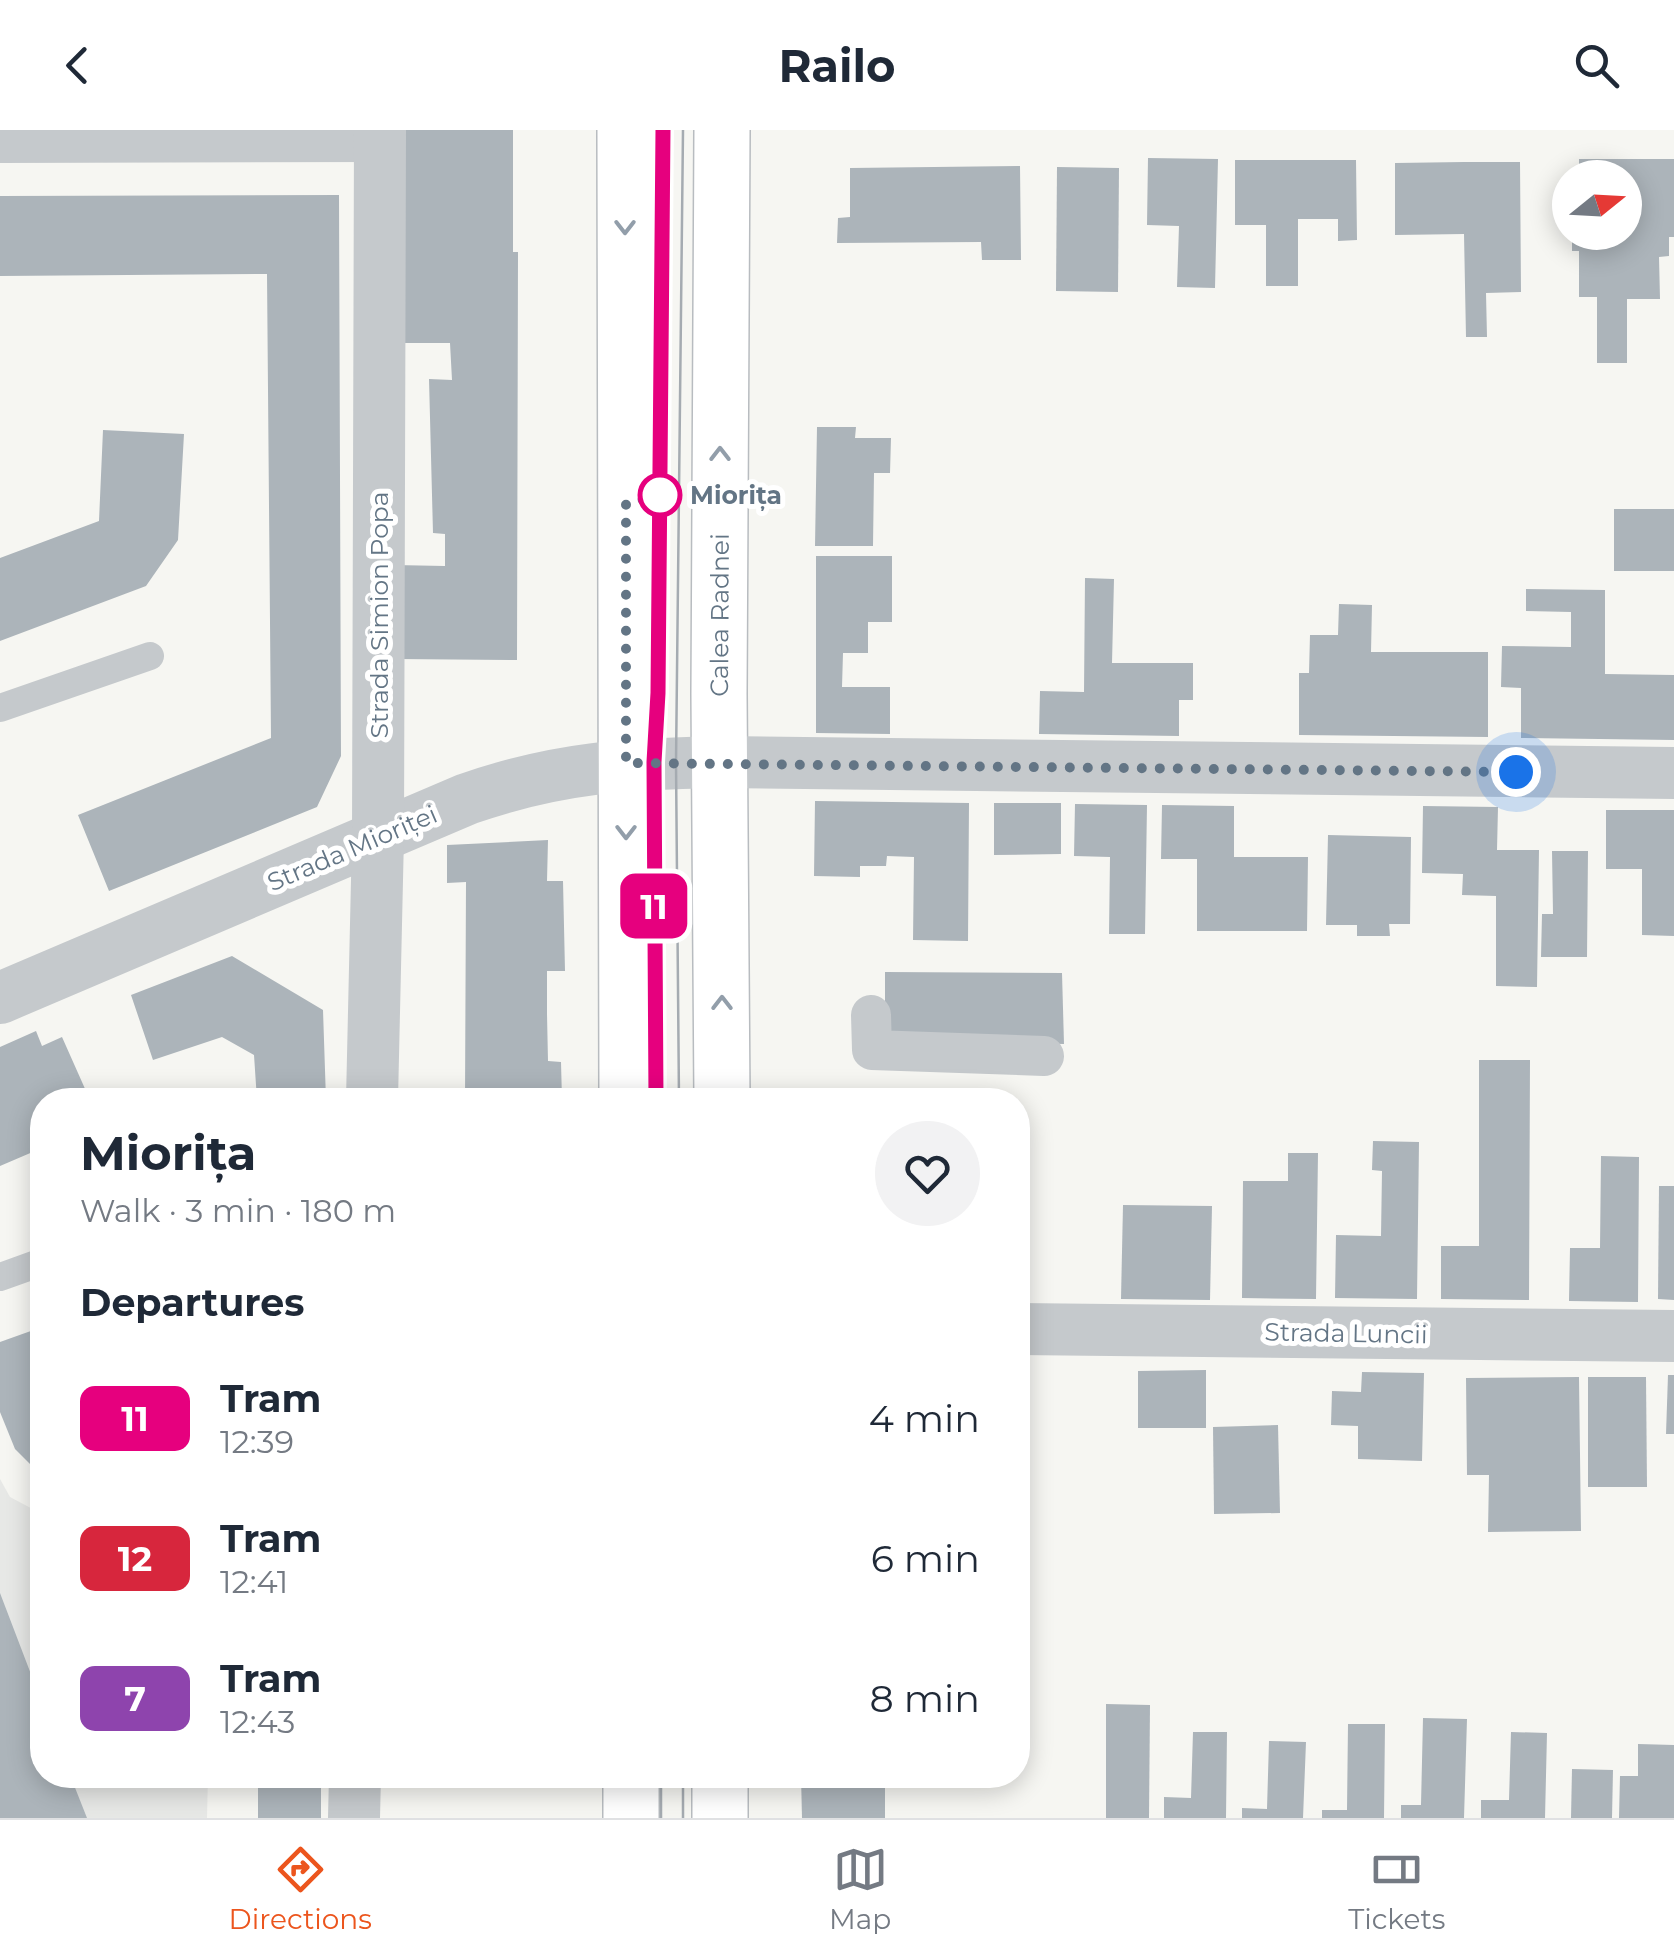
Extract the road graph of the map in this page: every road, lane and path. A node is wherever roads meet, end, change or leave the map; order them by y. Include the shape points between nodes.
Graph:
1 (625, 130) edge
2 (722, 130) edge
3 (380, 133) edge
4 (5, 134) edge
5 (150, 656) dead end
6 (0, 708) edge
7 (721, 762) junction
8 (626, 763) junction
9 (1674, 774) edge
10 (378, 836) junction
11 (0, 998) edge
12 (871, 1015) dead end
13 (1044, 1056) dead end
14 (372, 1088) edge
15 (628, 1088) edge
16 (722, 1088) edge
17 (30, 1267) edge
18 (0, 1278) edge
19 (1030, 1329) edge
20 (1674, 1336) edge
21 (355, 1788) edge
22 (631, 1788) edge
23 (720, 1788) edge
24 (354, 1818) edge
25 (631, 1818) edge
26 (720, 1818) edge

1 -> 8 main road
7 -> 2 main road, Calea Radnei
3 - 4 street
3 - 10 street, Strada Simion Popa
5 - 6 lane
7 - 8 street, Strada Mioriței
7 - 9 street, Strada Mioriței
16 -> 7 main road, Calea Radnei
8 - 10 street, Strada Mioriței via 508,785
8 -> 15 main road
10 - 11 street, Strada Mioriței
10 - 14 street, Strada Simion Popa
12 - 13 street via 872,1050
17 - 18 lane
19 - 20 street, Strada Luncii
21 - 24 street
22 - 25 main road
23 - 26 main road

